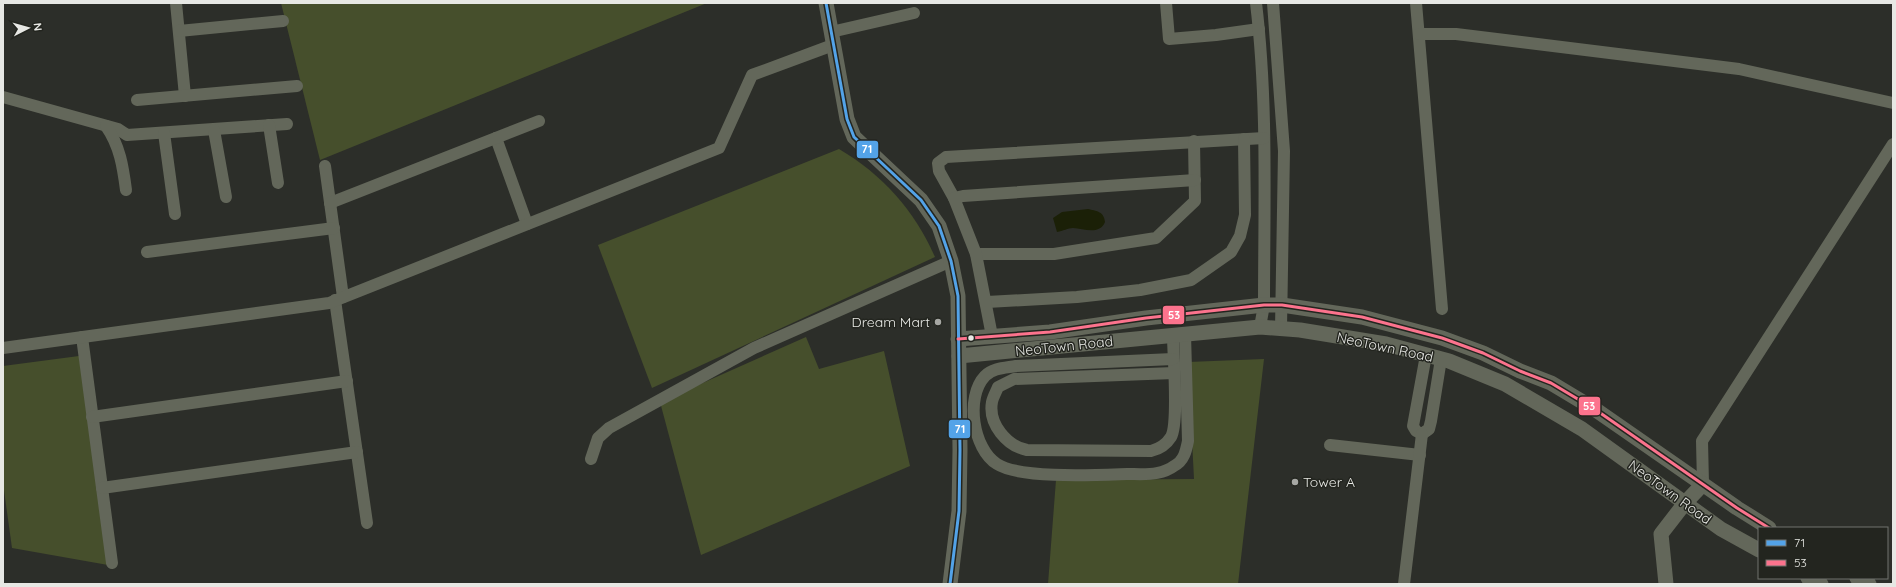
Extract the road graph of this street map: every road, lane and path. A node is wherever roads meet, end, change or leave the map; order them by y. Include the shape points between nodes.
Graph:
1 (176, 3) edge
2 (826, 3) edge
3 (1166, 3) edge
4 (1256, 3) edge
5 (1273, 3) edge
6 (1416, 3) edge
7 (914, 13) dead end
8 (283, 21) dead end
9 (1259, 28) junction
10 (178, 31) junction
11 (1419, 34) junction
12 (832, 38) junction
13 (298, 86) dead end
14 (185, 96) junction
15 (3, 97) edge
16 (137, 100) dead end
17 (1893, 103) edge
18 (539, 121) dead end
19 (287, 124) dead end
20 (269, 125) junction
21 (106, 126) junction
22 (214, 130) junction
23 (164, 133) junction
24 (496, 138) junction
25 (1264, 138) junction
26 (1247, 139) junction
27 (1194, 142) junction
28 (1893, 144) edge
29 (325, 166) dead end
30 (1195, 180) junction
31 (278, 183) dead end
32 (126, 190) dead end
33 (226, 197) dead end
34 (954, 198) junction
35 (330, 203) junction
36 (175, 214) dead end
37 (527, 224) junction
38 (334, 228) junction
39 (146, 252) dead end
40 (976, 254) junction
41 (951, 261) junction
42 (339, 298) junction
43 (987, 302) junction
44 (1264, 305) junction
45 (1282, 305) junction
46 (1442, 309) dead end
47 (1260, 327) junction
48 (1281, 328) junction
49 (988, 332) junction
50 (1179, 335) junction
51 (82, 337) junction
52 (958, 339) junction
53 (3, 348) edge
54 (1426, 355) junction
55 (958, 356) junction
56 (1174, 359) junction
57 (1441, 359) junction
58 (1174, 373) junction
59 (347, 381) junction
60 (92, 417) junction
61 (1422, 434) junction
62 (1330, 445) dead end
63 (356, 452) junction
64 (1420, 456) junction
65 (592, 459) dead end
66 (1703, 484) junction
67 (102, 488) junction
68 (1685, 503) junction
69 (366, 523) dead end
70 (1768, 527) edge
71 (1758, 549) edge
72 (112, 563) dead end
73 (1810, 579) edge
74 (1859, 579) edge
75 (950, 584) edge
76 (1404, 584) edge
77 (1666, 584) edge
78 (1821, 584) edge
79 (1869, 584) edge

1 - 10 street
2 - 12 street
3 - 9 street via 1169,39
4 - 9 street
5 - 45 street via 1284,151
6 - 11 street
7 - 12 street
8 - 10 street
9 - 25 street
10 - 14 street
11 - 17 street via 1456,34 1739,69
11 - 46 street
12 - 37 street via 752,74 719,148
12 - 41 street via 847,119 854,137 921,200 939,226
13 - 14 street
14 - 16 street
15 - 21 street
18 - 24 street
19 - 20 street
20 - 22 street
20 - 31 street
21 - 23 street via 127,135
21 - 32 street via 115,139 122,161
22 - 23 street
22 - 33 street
23 - 36 street
24 - 35 street
24 - 37 street
25 - 26 street
25 - 44 street
26 - 27 street
26 - 43 street via 1245,215 1240,236 1231,252 1191,280 1140,290 1077,297
27 - 30 street
27 - 34 street via 946,157 938,163 939,171
28 - 66 street via 1702,440
29 - 35 street
30 - 34 street
30 - 40 street via 1195,202 1156,238 1054,254
34 - 40 street
35 - 38 street
37 - 42 street
38 - 39 street
38 - 42 street
40 - 43 street
41 - 52 street via 958,296
41 - 65 street via 754,348 609,428 598,438
42 - 51 street via 328,303
42 - 59 street
43 - 49 street
44 - 45 street, NeoTown Road
44 - 47 street
44 - 49 street, NeoTown Road via 1050,332
45 - 48 street
45 - 66 street, NeoTown Road via 1362,317 1442,338 1483,353 1551,383 1596,410
47 - 48 street, NeoTown Road
47 - 50 street, NeoTown Road
48 - 54 street, NeoTown Road via 1386,344
49 - 52 street, NeoTown Road
50 - 55 street, NeoTown Road
50 - 56 street
50 - 56 street via 1188,441 1185,456 1175,466 1157,473 1078,476 1014,471 997,464 984,452 974,420 975,396 978,384 996,369
51 - 53 street
51 - 60 street
52 - 55 street
54 - 57 street, NeoTown Road
54 - 61 street via 1414,426 1416,431
55 - 75 street via 959,511
56 - 58 street
57 - 61 street via 1429,429
57 - 68 street, NeoTown Road via 1505,384 1576,425
58 - 58 street via 1174,431 1166,444 1151,451 1018,448 999,433 992,413 992,402 998,387 1014,379
59 - 60 street
59 - 63 street
60 - 67 street
61 - 64 street
62 - 64 street
63 - 67 street
63 - 69 street
64 - 76 street
66 - 68 street
66 - 70 street, NeoTown Road
67 - 72 street
68 - 71 street, NeoTown Road via 1722,529
68 - 77 street via 1661,534
73 - 78 street
74 - 79 street

